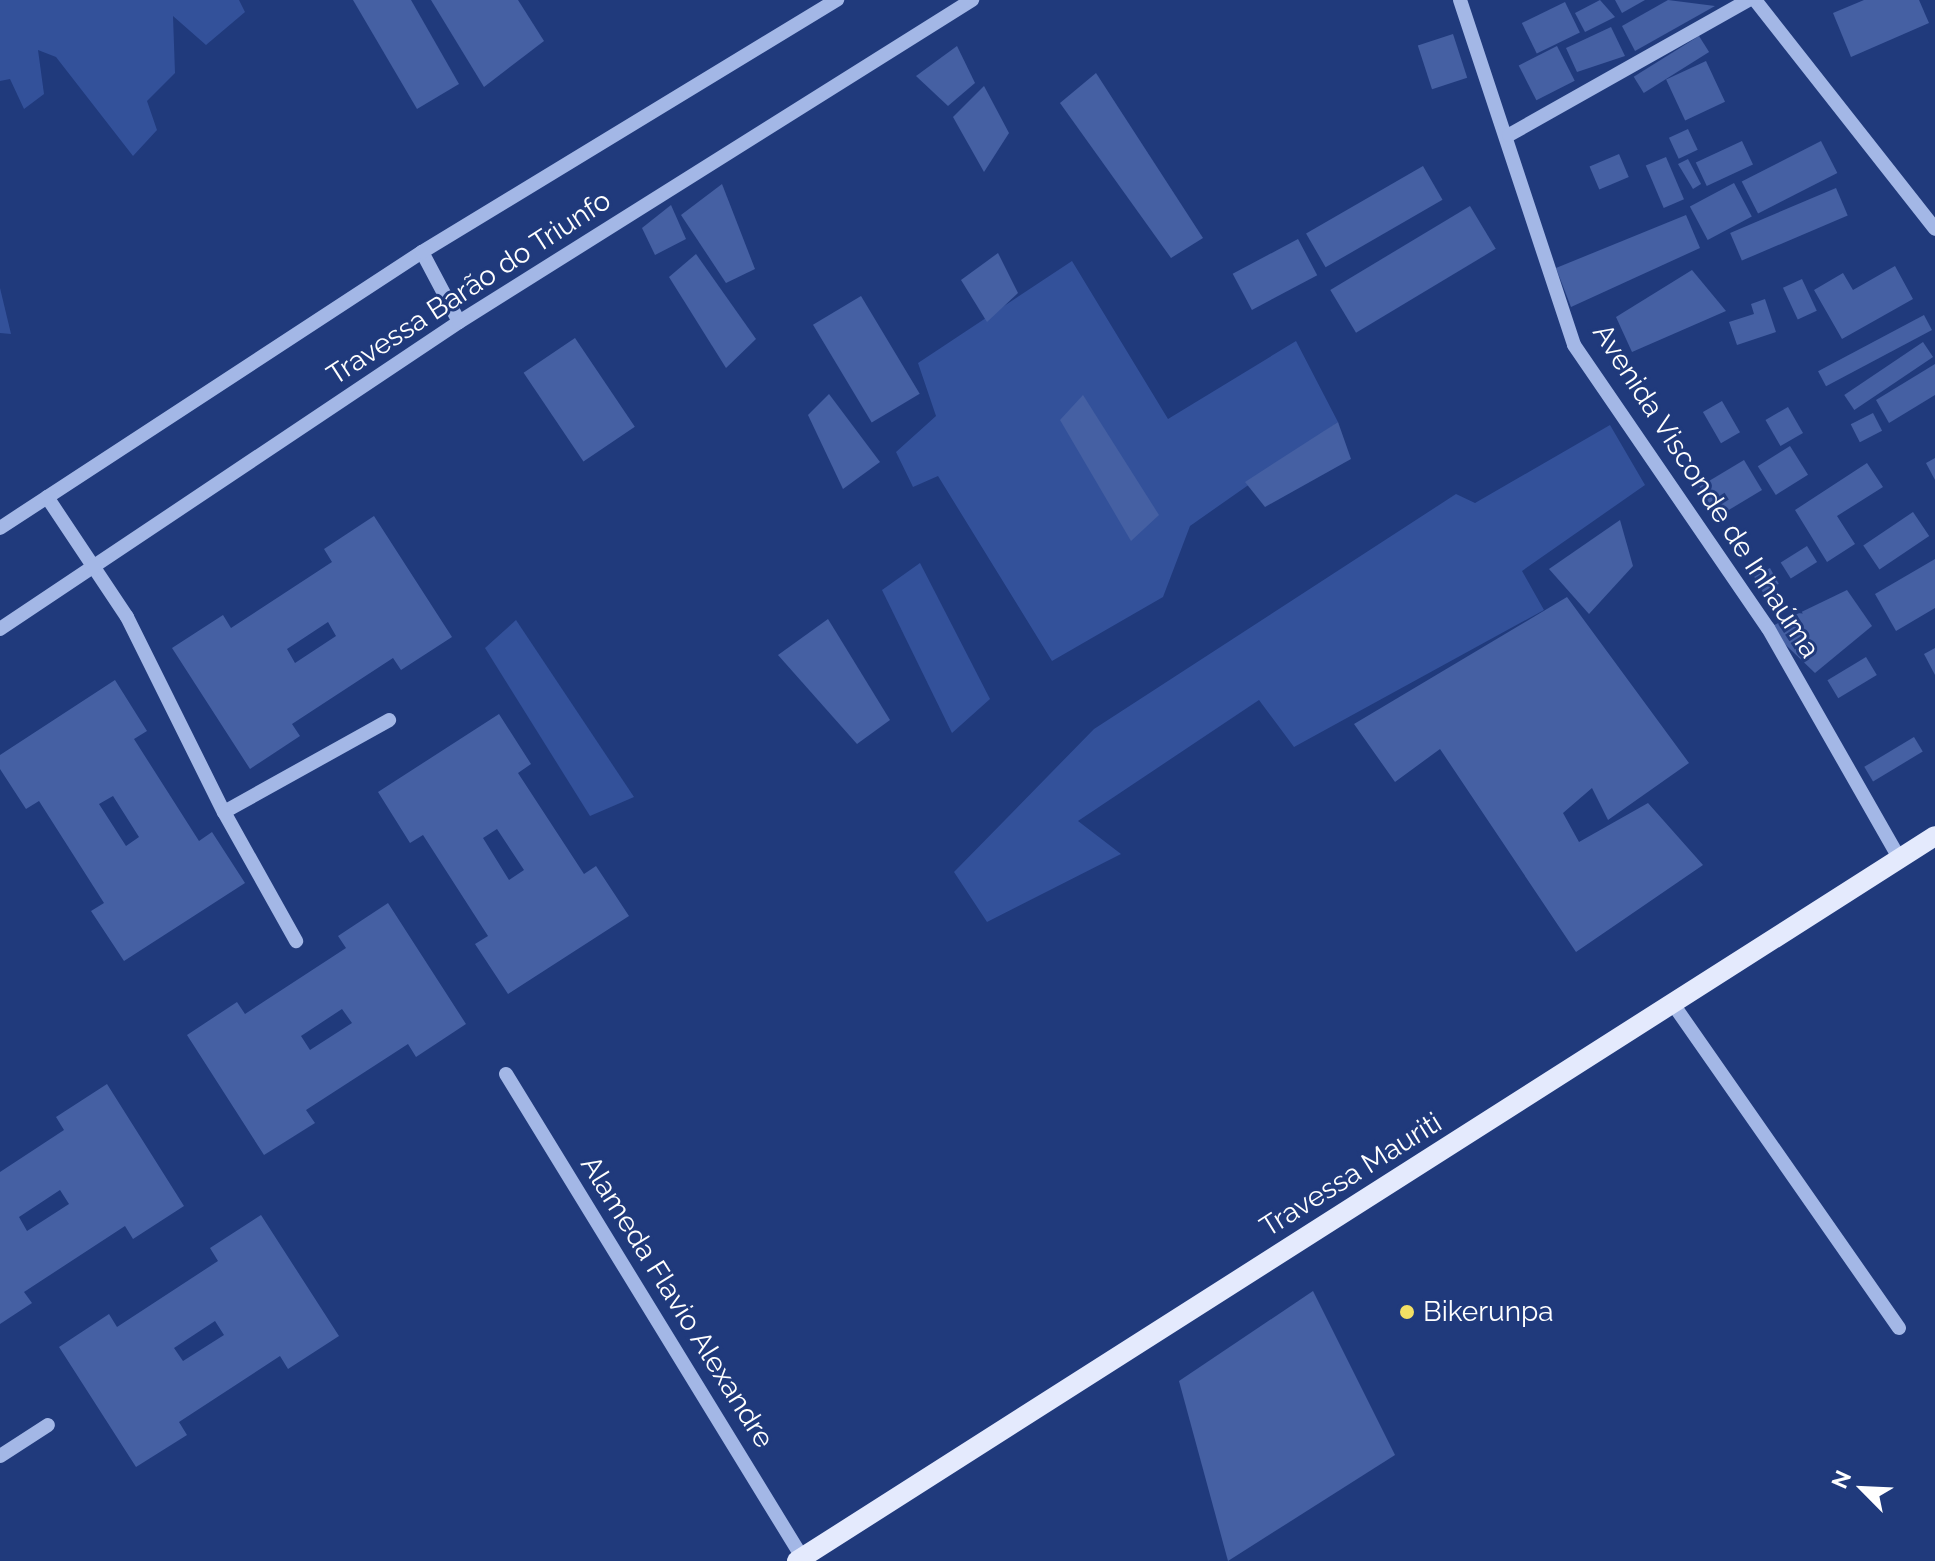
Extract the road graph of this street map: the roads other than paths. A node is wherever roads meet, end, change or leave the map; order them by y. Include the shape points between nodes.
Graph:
1 (837, 0) edge
2 (972, 0) edge
3 (1460, 0) edge
4 (1752, 0) edge
5 (1509, 135) junction
6 (1935, 229) edge
7 (422, 252) junction
8 (459, 322) junction
9 (47, 497) junction
10 (0, 528) edge
11 (96, 568) junction
12 (0, 629) edge
13 (389, 720) dead end
14 (224, 812) junction
15 (1935, 836) edge
16 (1899, 858) junction
17 (296, 941) dead end
18 (1673, 1004) junction
19 (506, 1074) dead end
20 (1899, 1328) dead end
21 (48, 1425) dead end
22 (0, 1456) edge
23 (799, 1559) edge

1 - 7 street, Travessa Barão do Triunfo
2 - 8 street, Travessa Barão do Triunfo
3 - 5 street, Avenida Visconde de Inhaúma
4 - 5 street
4 - 6 street
5 - 16 street, Avenida Visconde de Inhaúma via 1574,345 1768,628
7 - 8 street
7 - 9 street, Travessa Barão do Triunfo
8 - 11 street, Travessa Barão do Triunfo
9 - 10 street, Travessa Barão do Triunfo
9 - 11 street
11 - 12 street, Travessa Barão do Triunfo
11 - 14 street
13 - 14 street
14 - 17 street
15 - 16 main road, Travessa Mauriti
16 - 18 main road, Travessa Mauriti
18 - 20 street
18 - 23 main road, Travessa Mauriti
19 - 23 street, Alameda Flavio Alexandre
21 - 22 street

